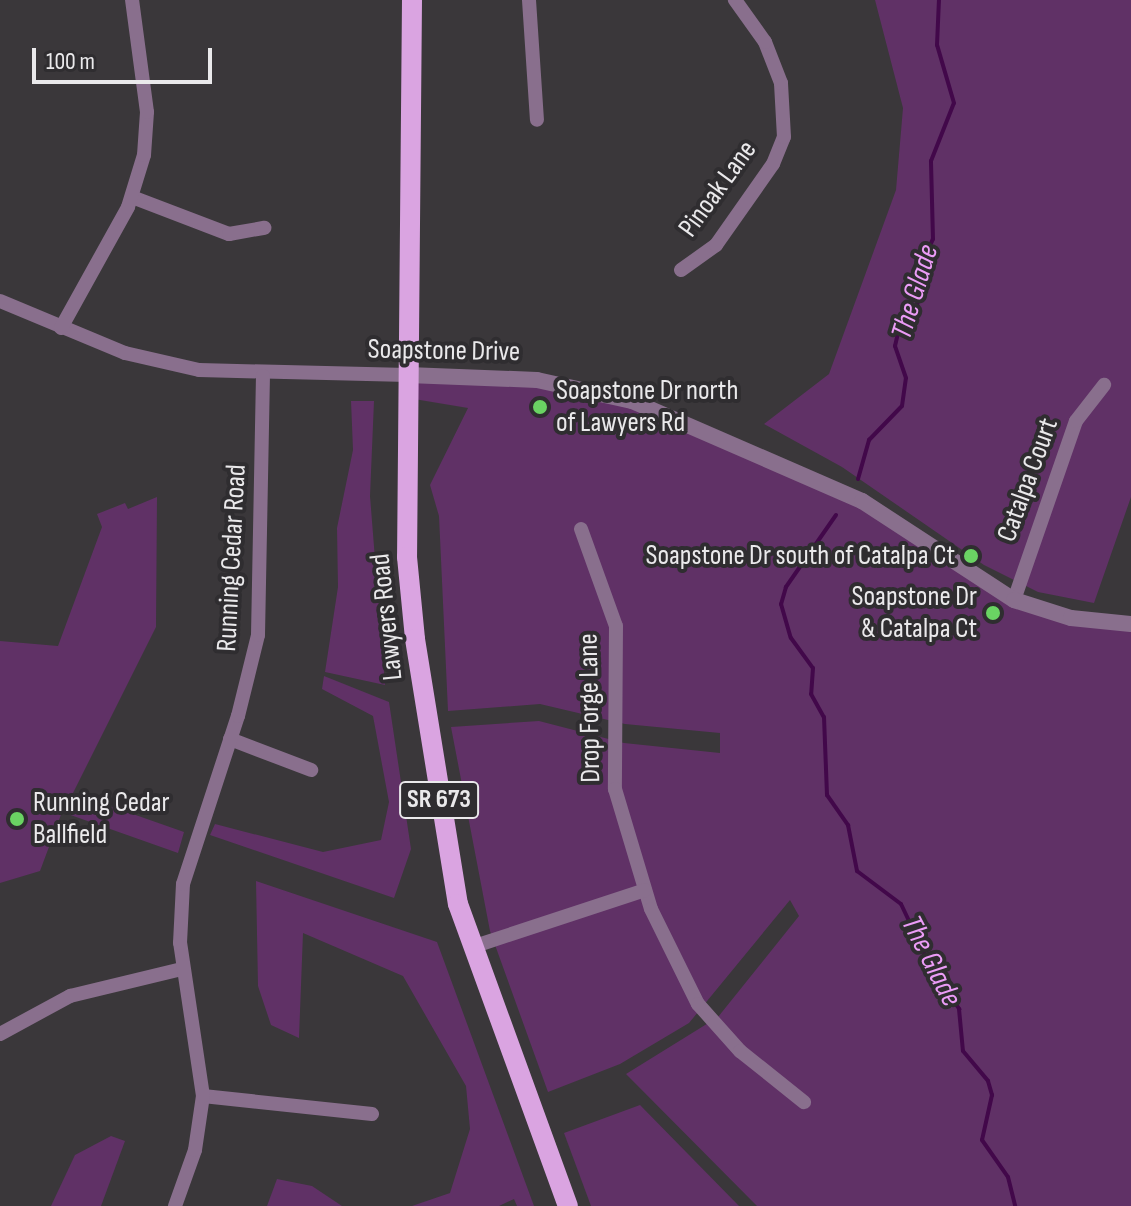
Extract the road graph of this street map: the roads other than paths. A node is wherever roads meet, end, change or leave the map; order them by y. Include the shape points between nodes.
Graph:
1 (132, 0) edge
2 (412, 0) edge
3 (529, 0) edge
4 (735, 0) edge
5 (537, 120) dead end
6 (132, 197) junction
7 (264, 228) dead end
8 (681, 270) dead end
9 (0, 301) edge
10 (61, 328) junction
11 (408, 375) junction
12 (263, 376) junction
13 (1104, 385) dead end
14 (581, 529) dead end
15 (1014, 600) junction
16 (1131, 624) edge
17 (230, 739) junction
18 (311, 770) dead end
19 (645, 890) junction
20 (472, 947) junction
21 (182, 969) junction
22 (0, 1034) edge
23 (203, 1096) junction
24 (804, 1102) dead end
25 (372, 1114) dead end
26 (175, 1206) edge
27 (568, 1206) edge

1 - 6 street via 147,112 144,155
2 - 11 main road, Lawyers Road / SR 673
3 - 5 street
4 - 8 street, Pinoak Lane via 765,42 781,83 784,137 773,164 716,245
6 - 7 street via 229,234
6 - 10 street
9 - 10 street, Soapstone Drive
10 - 12 street, Soapstone Drive via 163,363
11 - 12 street, Soapstone Drive
11 - 15 street, Soapstone Drive via 548,381 652,408 862,501
11 - 20 main road, Lawyers Road / SR 673 via 410,598 449,865
12 - 17 street, Running Cedar Road via 261,601 252,666
13 - 15 street, Catalpa Court via 1076,421
14 - 19 street, Drop Forge Lane via 616,626 615,789
15 - 16 street, Soapstone Drive via 1071,618
17 - 18 street
17 - 21 street, Running Cedar Road via 189,857 180,914
19 - 20 street
19 - 24 street, Drop Forge Lane via 667,951 698,1004 740,1051
20 - 27 main road, Lawyers Road / SR 673
21 - 22 street via 70,996
21 - 23 street, Running Cedar Road
23 - 25 street
23 - 26 street, Running Cedar Road via 195,1150

